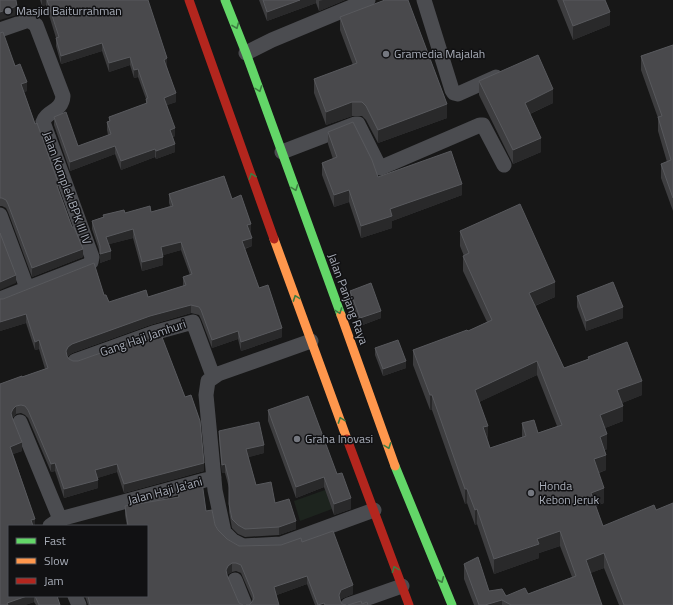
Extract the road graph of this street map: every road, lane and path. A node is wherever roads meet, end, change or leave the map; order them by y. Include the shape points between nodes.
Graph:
1 (189, 0) edge
2 (225, 0) edge
3 (368, 0) edge
4 (424, 0) edge
5 (0, 30) edge
6 (246, 53) junction
7 (507, 73) edge
8 (282, 152) junction
9 (504, 165) dead end
10 (2, 224) edge
11 (27, 288) junction
12 (0, 299) edge
13 (311, 341) junction
14 (75, 361) edge
15 (213, 376) junction
16 (20, 422) dead end
17 (214, 478) junction
18 (374, 510) junction
19 (55, 522) edge
20 (234, 580) dead end
21 (402, 586) junction
22 (245, 605) edge
23 (348, 605) edge
24 (409, 605) edge
25 (452, 605) edge

13 -> 1 main road
2 -> 6 main road, Jalan Panjang Raya
3 - 6 street
4 - 7 street via 454,93 458,94
5 - 11 street, Jalan Komplek BPK III IV via 26,21 36,25 62,96 60,106 45,118 44,122 92,256 88,265
6 -> 8 main road, Jalan Panjang Raya
8 - 9 street via 358,124 380,168 483,125
8 -> 25 main road, Jalan Panjang Raya via 403,487
10 - 11 street
11 - 12 street, Jalan Komplek BPK III IV
13 - 15 street
18 -> 13 main road
14 - 15 street, Gang Haji Jamhuri via 153,333 193,322
15 - 17 street via 208,381 206,394
16 - 19 street
17 - 18 street, Jalan Haji Ja'ani via 224,532 243,546 281,544
17 - 19 street, Jalan Haji Ja'ani
21 -> 18 main road
20 - 22 street
21 - 23 street
21 - 24 main road

